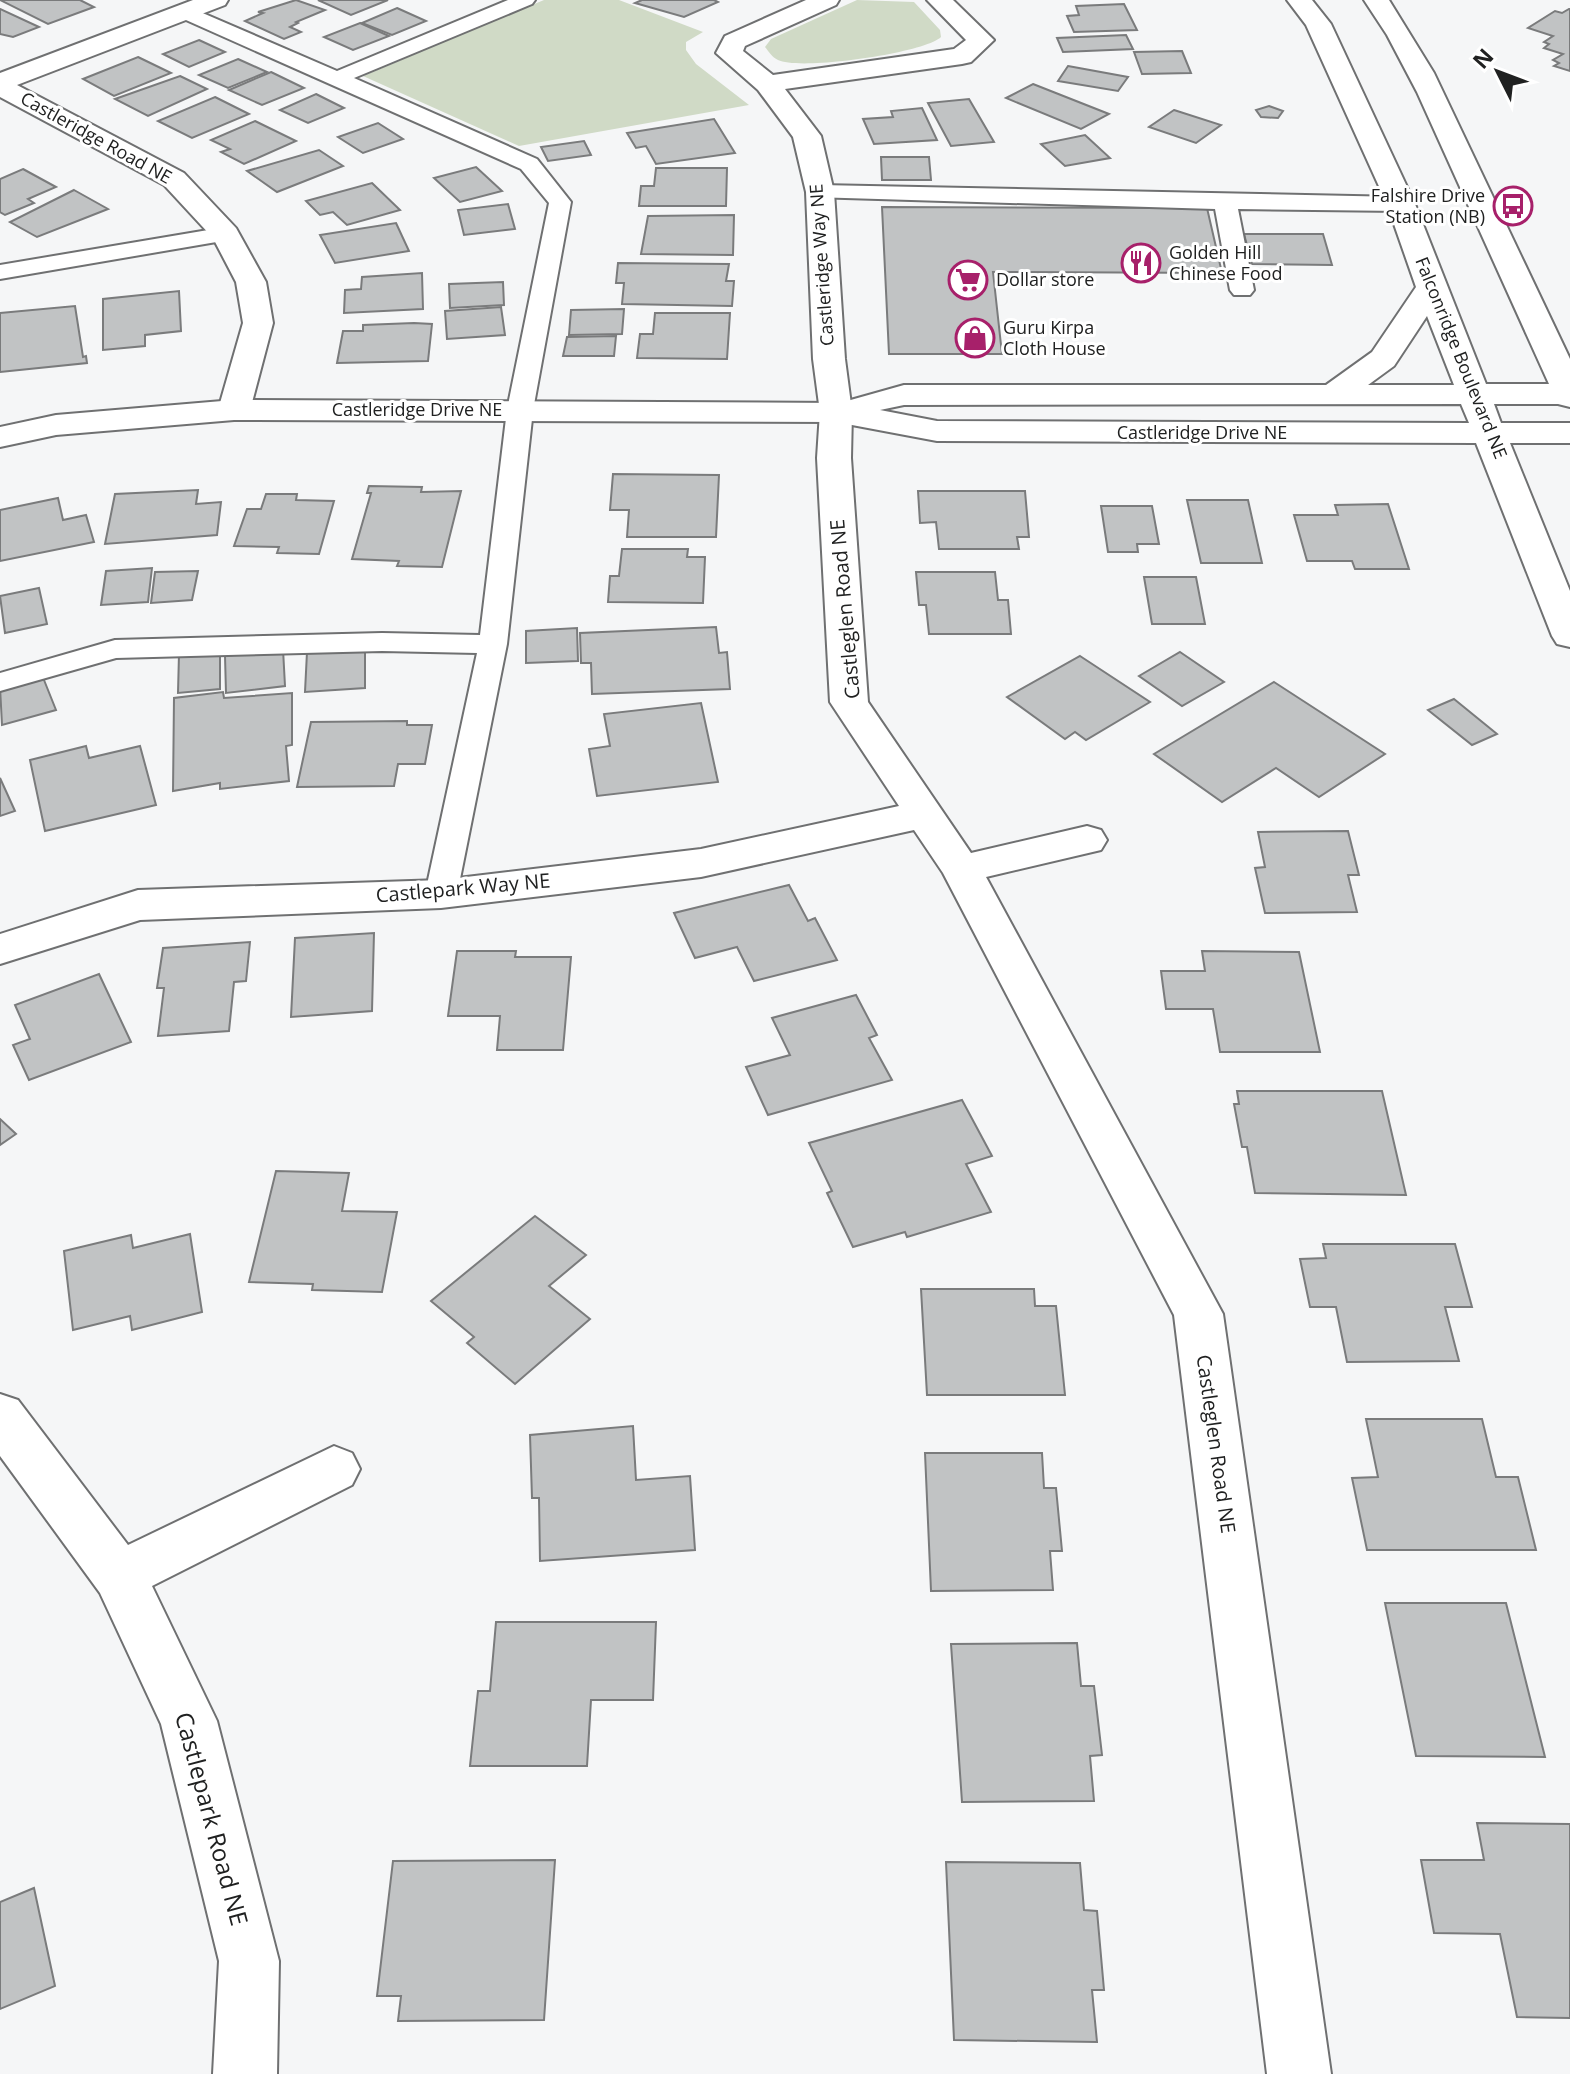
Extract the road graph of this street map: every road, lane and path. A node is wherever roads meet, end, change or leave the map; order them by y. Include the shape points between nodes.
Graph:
1 (216, 0) edge
2 (525, 0) edge
3 (827, 0) edge
4 (939, 0) edge
5 (1299, 0) edge
6 (1376, 0) edge
7 (184, 12) junction
8 (337, 78) junction
9 (0, 84) edge
10 (767, 84) junction
11 (820, 192) junction
12 (1225, 200) junction
13 (1401, 204) junction
14 (226, 234) junction
15 (0, 272) edge
16 (1431, 287) junction
17 (1242, 290) dead end
18 (1334, 394) junction
19 (1473, 394) junction
20 (1569, 395) edge
21 (234, 410) junction
22 (520, 410) junction
23 (836, 412) junction
24 (1570, 433) edge
25 (1491, 435) junction
26 (0, 437) edge
27 (1570, 636) edge
28 (493, 644) junction
29 (0, 682) edge
30 (926, 814) junction
31 (1087, 840) dead end
32 (961, 869) junction
33 (441, 894) junction
34 (0, 949) edge
35 (0, 1416) edge
36 (334, 1469) dead end
37 (119, 1576) junction
38 (245, 2074) edge
39 (1299, 2074) edge

1 - 7 street
2 - 8 lane
3 - 10 street, Castleridge Way NE via 734,41 729,53
4 - 10 street via 981,40 962,56
5 - 13 street, Falconridge Boulevard NE via 1318,24
6 - 20 street via 1439,110
7 - 8 lane
7 - 9 street
8 - 22 lane via 529,164 560,202
9 - 14 street, Castleridge Road NE via 174,179
10 - 11 street, Castleridge Way NE via 807,136
11 - 12 lane
11 - 23 street, Castleridge Way NE
12 - 13 lane
12 - 17 lane
13 - 16 street, Falconridge Boulevard NE
14 - 15 lane
14 - 21 street, Castleridge Road NE via 251,282 258,323
16 - 18 street via 1383,359
16 - 19 street, Falconridge Boulevard NE
18 - 19 street, Castleridge Drive NE
18 - 23 street, Castleridge Drive NE via 904,395
19 - 20 street, Castleridge Drive NE
19 - 25 street, Falconridge Boulevard NE
21 - 22 street, Castleridge Drive NE
21 - 26 street, Castleridge Drive NE via 56,425
22 - 23 street, Castleridge Drive NE
22 - 28 lane
23 - 25 street, Castleridge Drive NE via 937,431
23 - 30 street, Castleglen Road NE via 834,458 849,702
24 - 25 street, Castleridge Drive NE
25 - 27 street, Falconridge Boulevard NE
28 - 29 lane via 115,649
28 - 33 lane
30 - 32 street, Castleglen Road NE
30 - 33 street, Castlepark Way NE via 701,863
31 - 32 street
32 - 39 street, Castleglen Road NE via 1198,1314
33 - 34 street, Castlepark Way NE via 138,905
35 - 37 street, Castlepark Road NE
36 - 37 street
37 - 38 street, Castlepark Road NE via 193,1736 249,1961

